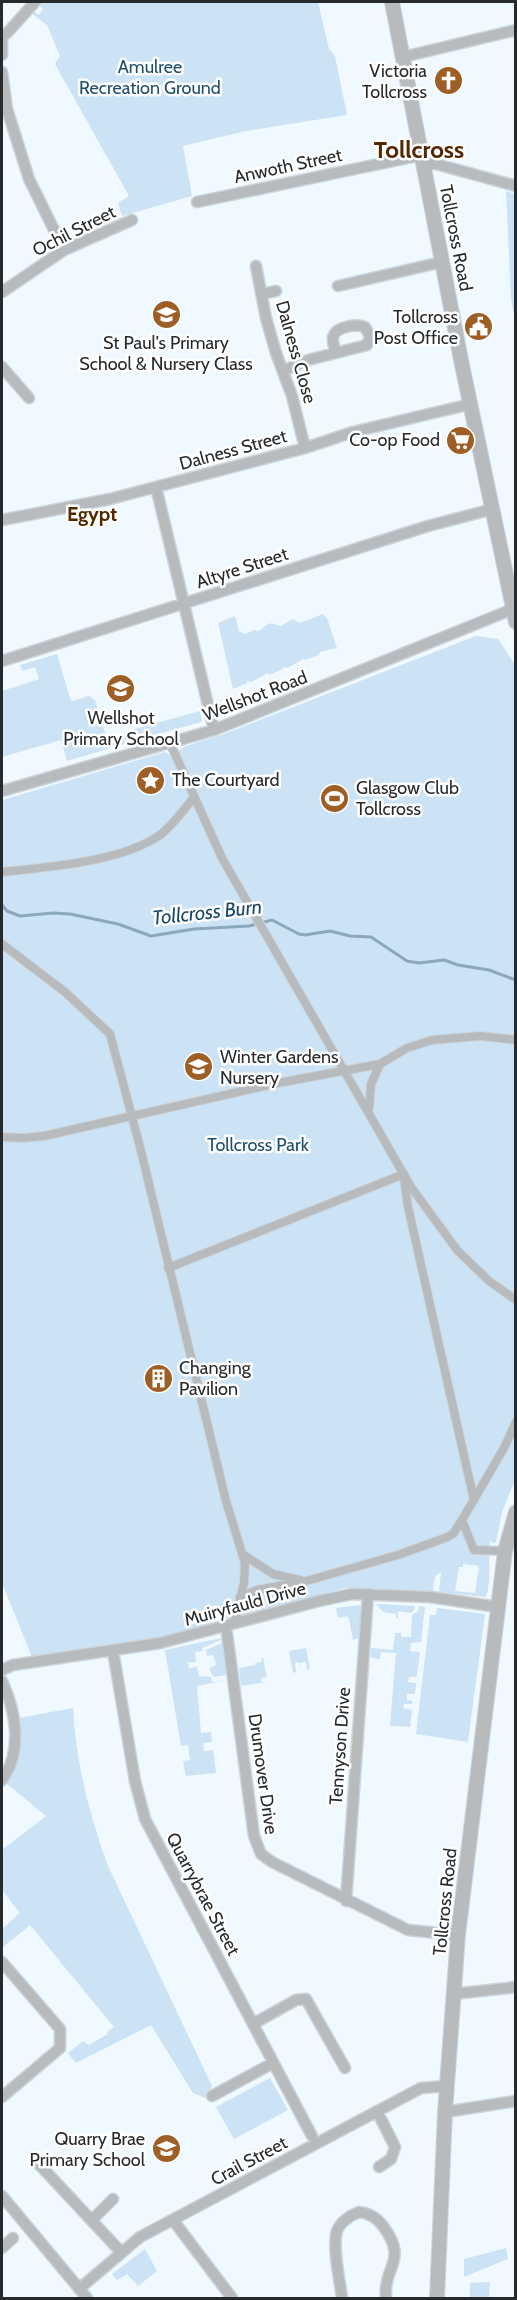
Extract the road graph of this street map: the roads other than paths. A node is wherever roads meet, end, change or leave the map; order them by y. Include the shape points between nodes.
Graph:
1 (35, 2) edge
2 (392, 2) edge
3 (516, 30) edge
4 (2, 37) edge
5 (2, 55) edge
6 (403, 57) junction
7 (2, 72) edge
8 (423, 159) junction
9 (516, 186) edge
10 (197, 202) dead end
11 (132, 220) dead end
12 (64, 250) junction
13 (442, 262) junction
14 (256, 266) dead end
15 (338, 286) dead end
16 (276, 291) dead end
17 (2, 292) edge
18 (262, 294) junction
19 (335, 353) dead end
20 (2, 367) edge
21 (283, 371) junction
22 (29, 398) dead end
23 (471, 404) junction
24 (305, 448) junction
25 (156, 487) junction
26 (493, 510) junction
27 (2, 520) edge
28 (184, 603) junction
29 (515, 613) edge
30 (2, 661) edge
31 (214, 730) junction
32 (170, 743) junction
33 (2, 791) edge
34 (194, 797) junction
35 (2, 872) edge
36 (2, 944) edge
37 (516, 1040) edge
38 (380, 1064) junction
39 (345, 1070) junction
40 (369, 1112) junction
41 (132, 1117) junction
42 (2, 1137) edge
43 (404, 1174) junction
44 (168, 1268) junction
45 (516, 1300) edge
46 (516, 1422) edge
47 (474, 1500) junction
48 (516, 1512) edge
49 (462, 1520) junction
50 (510, 1551) edge
51 (244, 1555) junction
52 (306, 1581) junction
53 (368, 1593) junction
54 (240, 1597) junction
55 (498, 1607) junction
56 (230, 1625) junction
57 (113, 1651) junction
58 (2, 1670) edge
59 (2, 1681) edge
60 (2, 1780) edge
61 (346, 1901) junction
62 (458, 1935) junction
63 (2, 1962) edge
64 (516, 1987) edge
65 (453, 1994) junction
66 (253, 2024) junction
67 (273, 2062) junction
68 (345, 2068) dead end
69 (447, 2086) junction
70 (4, 2090) edge
71 (212, 2096) dead end
72 (516, 2101) edge
73 (377, 2111) junction
74 (445, 2112) junction
75 (312, 2136) dead end
76 (36, 2161) dead end
77 (379, 2167) dead end
78 (2, 2196) edge
79 (113, 2199) dead end
80 (92, 2220) junction
81 (172, 2220) junction
82 (13, 2238) dead end
83 (2, 2248) edge
84 (122, 2252) junction
85 (79, 2289) junction
86 (87, 2298) edge
87 (232, 2298) edge
88 (342, 2298) edge
89 (386, 2298) edge
90 (436, 2298) edge

1 - 4 street
2 - 6 street, Tollcross Road
3 - 6 street
4 - 5 street
6 - 8 street, Tollcross Road
7 - 12 street via 7,109 29,179
8 - 9 street
8 - 10 street, Anwoth Street
8 - 13 street, Tollcross Road
11 - 12 street, Ochil Street
12 - 17 street, Ochil Street
13 - 15 street
13 - 23 street, Tollcross Road
14 - 18 street, Dalness Close
16 - 18 street
18 - 21 street, Dalness Close
19 - 21 street
20 - 22 street
21 - 24 street, Dalness Close
23 - 24 street, Dalness Street via 353,432
23 - 26 street, Tollcross Road
24 - 25 street, Dalness Street
25 - 27 street, Dalness Street
25 - 28 street
26 - 28 street, Altyre Street via 436,523
26 - 29 street, Tollcross Road
28 - 30 street, Altyre Street
28 - 31 street
29 - 31 street, Wellshot Road
31 - 32 street, Wellshot Road
32 - 33 street, Wellshot Road
32 - 34 street
34 - 35 street via 168,828 137,847 79,863
34 - 39 street via 222,858
36 - 41 street via 108,1031
37 - 38 street via 480,1036 432,1040 407,1048
38 - 39 street
38 - 40 street via 371,1084
39 - 40 street
39 - 41 street
40 - 43 street
41 - 42 street via 33,1138
41 - 44 street
43 - 44 street
43 - 45 street via 458,1250 489,1281
43 - 47 street via 410,1217
44 - 51 street via 226,1502
46 - 47 street
47 - 49 street
48 - 50 street, Tollcross Road
49 - 50 street via 474,1550
49 - 52 street via 453,1534 445,1538
50 - 55 street, Tollcross Road
51 - 52 street via 273,1574
51 - 54 street
52 - 54 street
53 - 55 street, Muiryfauld Drive
53 - 56 street, Muiryfauld Drive
53 - 61 street, Tennyson Drive
54 - 56 street
55 - 62 street, Tollcross Road
56 - 57 street, Muiryfauld Drive
56 - 61 street, Drumover Drive via 258,1849 272,1862
57 - 58 street, Muiryfauld Drive via 13,1665
57 - 66 street, Quarrybrae Street via 135,1781 146,1819
59 - 60 street via 15,1741 12,1761
61 - 62 street, Drumover Drive via 408,1930
62 - 65 street, Tollcross Road
63 - 70 street via 61,2032 60,2048
64 - 65 street
65 - 69 street, Tollcross Road
66 - 67 street, Quarrybrae Street
66 - 68 street via 296,2000 306,1999
67 - 71 street
67 - 75 street, Quarrybrae Street
69 - 73 street, Crail Street via 421,2088
69 - 74 street, Tollcross Road
72 - 74 street
73 - 77 street via 395,2147 391,2159
73 - 81 street, Crail Street
74 - 90 street, Tollcross Road
76 - 80 street
78 - 85 street
79 - 80 street
80 - 84 street
81 - 84 street, Crail Street
81 - 87 street
82 - 83 street
84 - 85 street, Crail Street
85 - 86 street
88 - 89 street via 338,2229 359,2212 369,2214 381,2224 395,2247

